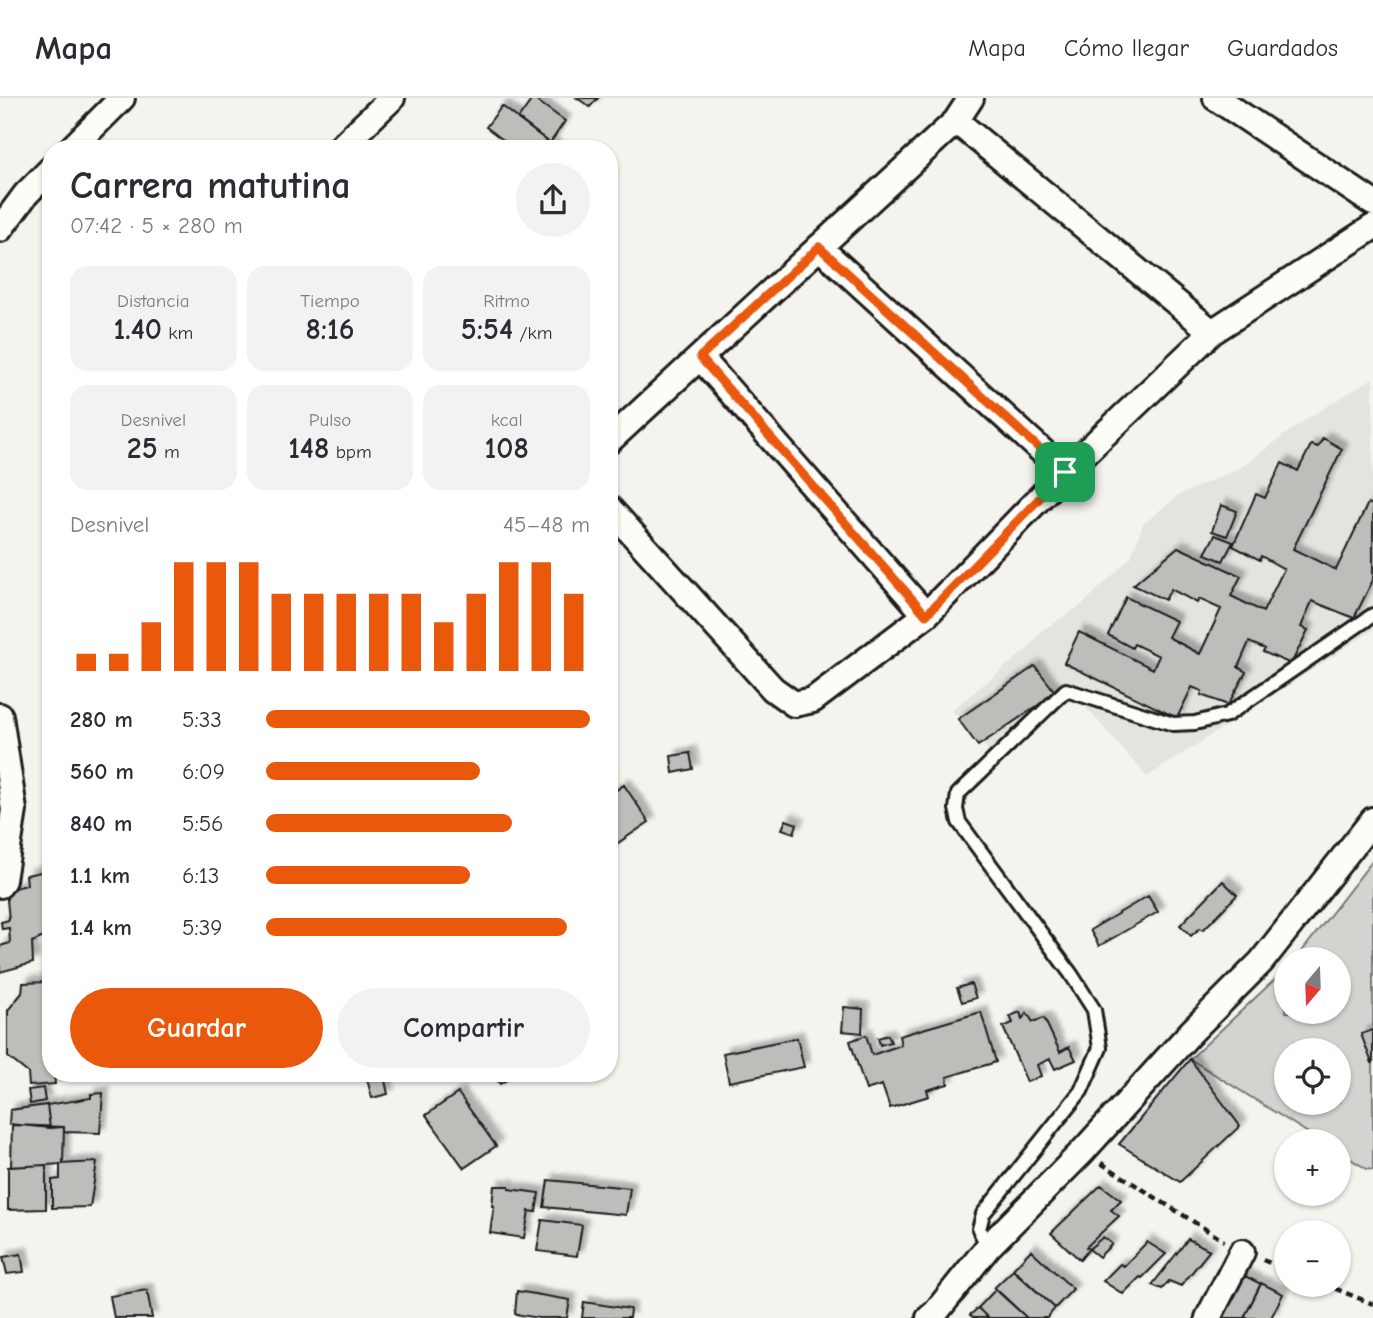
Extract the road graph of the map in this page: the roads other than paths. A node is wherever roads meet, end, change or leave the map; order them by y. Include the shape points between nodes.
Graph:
1 (121, 98) edge
2 (971, 98) edge
3 (1216, 98) edge
4 (378, 103) edge
5 (956, 121) junction
6 (80, 140) edge
7 (347, 140) edge
8 (42, 178) edge
9 (1373, 203) edge
10 (1373, 227) edge
11 (0, 229) edge
12 (819, 247) junction
13 (1212, 331) junction
14 (700, 357) junction
15 (618, 432) edge
16 (1065, 472) junction
17 (618, 519) edge
18 (926, 615) junction
19 (1373, 615) edge
20 (0, 716) edge
21 (1373, 820) edge
22 (0, 885) edge
23 (988, 1247) junction
24 (1242, 1252) road end
25 (929, 1318) edge
26 (1209, 1318) edge

1 - 6 street
2 - 5 street
3 - 9 street
4 - 7 street
5 - 12 street
5 - 13 street
8 - 11 street
10 - 13 street
12 - 14 street
12 - 16 street
13 - 16 street
14 - 15 street
14 - 18 street
16 - 18 street
17 - 18 street via 773,689 794,704 813,700
19 - 23 lane via 1227,715 1195,723 1173,724 1066,690 958,794 959,822 1094,1010 1100,1048 1081,1091 983,1214 979,1228
20 - 22 street via 14,810
21 - 23 street via 1261,962
23 - 25 street
24 - 26 street

